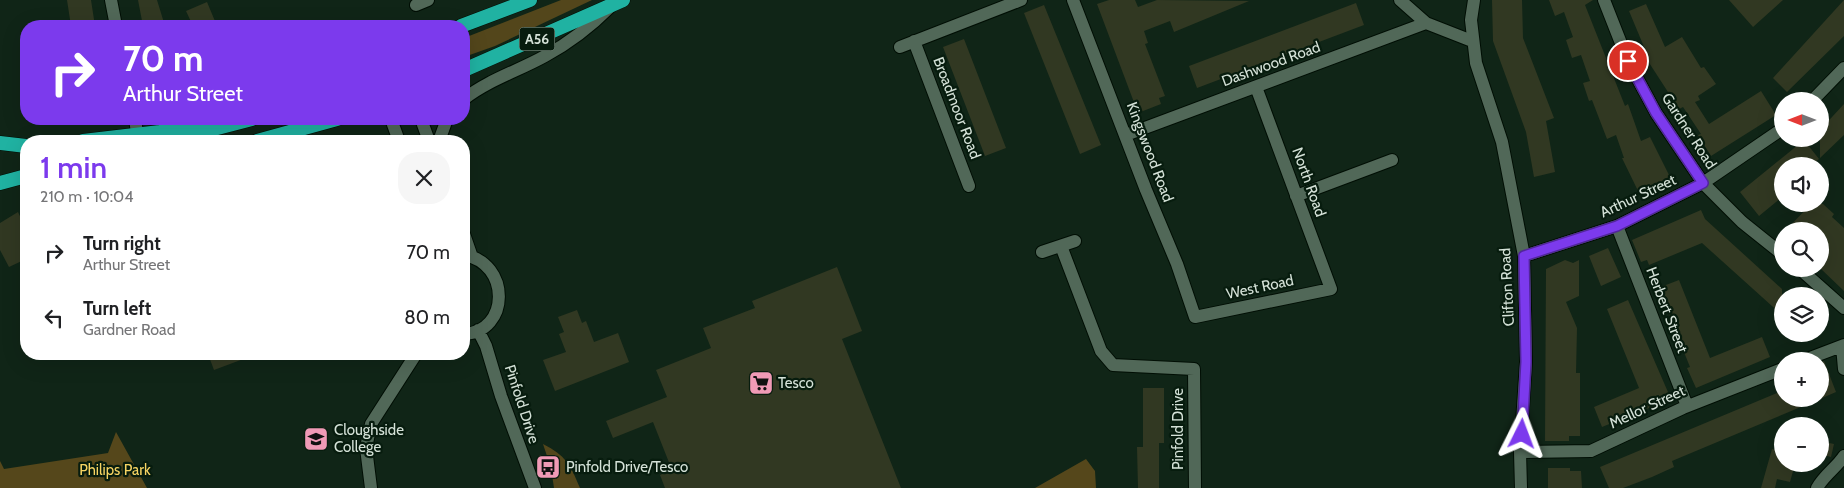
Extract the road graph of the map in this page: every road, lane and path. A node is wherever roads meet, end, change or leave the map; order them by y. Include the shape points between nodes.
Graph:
1 (111, 0) edge
2 (428, 0) edge
3 (530, 0) edge
4 (623, 0) edge
5 (1021, 0) edge
6 (1073, 0) edge
7 (1400, 0) edge
8 (1474, 0) edge
9 (1604, 0) edge
10 (416, 5) dead end
11 (610, 7) junction
12 (115, 20) edge
13 (470, 23) edge
14 (1426, 23) junction
15 (914, 41) junction
16 (1472, 41) junction
17 (900, 47) dead end
18 (470, 67) edge
19 (1844, 68) edge
20 (1256, 87) junction
21 (1821, 92) edge
22 (470, 95) edge
23 (136, 125) edge
24 (187, 125) edge
25 (229, 125) edge
26 (315, 125) edge
27 (168, 130) junction
28 (137, 133) junction
29 (1126, 134) junction
30 (1774, 134) edge
31 (124, 135) edge
32 (279, 135) edge
33 (0, 143) edge
34 (20, 145) edge
35 (1392, 160) dead end
36 (20, 178) edge
37 (2, 183) edge
38 (1703, 183) junction
39 (969, 186) dead end
40 (1296, 196) junction
41 (1617, 226) junction
42 (1075, 241) dead end
43 (1061, 246) junction
44 (1774, 248) edge
45 (1042, 252) dead end
46 (1524, 256) junction
47 (470, 257) edge
48 (1809, 277) edge
49 (1331, 289) joint
50 (1844, 308) edge
51 (1195, 317) joint
52 (478, 330) junction
53 (470, 332) edge
54 (1843, 346) edge
55 (1827, 352) edge
56 (412, 360) edge
57 (1844, 369) edge
58 (1774, 372) edge
59 (1687, 406) junction
60 (1520, 452) junction
61 (1844, 456) edge
62 (371, 488) edge
63 (535, 488) edge
64 (1195, 488) edge
65 (1521, 488) edge
66 (1817, 488) edge

1 - 12 street
2 - 10 street
3 - 13 highway, A56
4 - 11 highway, A56
5 - 15 street
6 - 29 street, Kingswood Road
7 - 14 street
8 - 16 street, Clifton Road
9 - 38 street, Gardner Road via 1628,61 1656,113
11 - 18 highway, A56
11 - 22 street via 546,56
14 - 16 street
14 - 20 street, Dashwood Road
15 - 17 street
15 - 39 street, Broadmoor Road via 954,166
16 - 46 street, Clifton Road via 1502,142
19 - 21 street
20 - 29 street, Dashwood Road
20 - 40 street, North Road
23 - 28 street
24 - 27 highway
25 - 27 highway via 202,132
26 - 32 highway
27 - 28 highway
28 - 31 highway
29 - 51 street, Kingswood Road
30 - 38 street, Arthur Street
33 - 34 highway
35 - 40 street
36 - 37 highway
38 - 41 street, Arthur Street
38 - 44 street, Gardner Road via 1742,222
40 - 49 street, North Road
41 - 46 street, Arthur Street
41 - 59 street, Herbert Street
42 - 43 street
43 - 45 street
43 - 64 street, Pinfold Drive via 1101,351 1112,365 1194,369
46 - 60 street, Clifton Road via 1526,362
47 - 52 street via 490,268 500,294 493,317
48 - 50 street
49 - 51 street, West Road
52 - 53 street
52 - 63 street, Pinfold Drive
54 - 55 street
54 - 57 street
56 - 62 street via 371,424 366,448
58 - 59 street, Mellor Street
59 - 60 street, Mellor Street via 1591,451
60 - 65 street, Clifton Road
61 - 66 street via 1823,477

